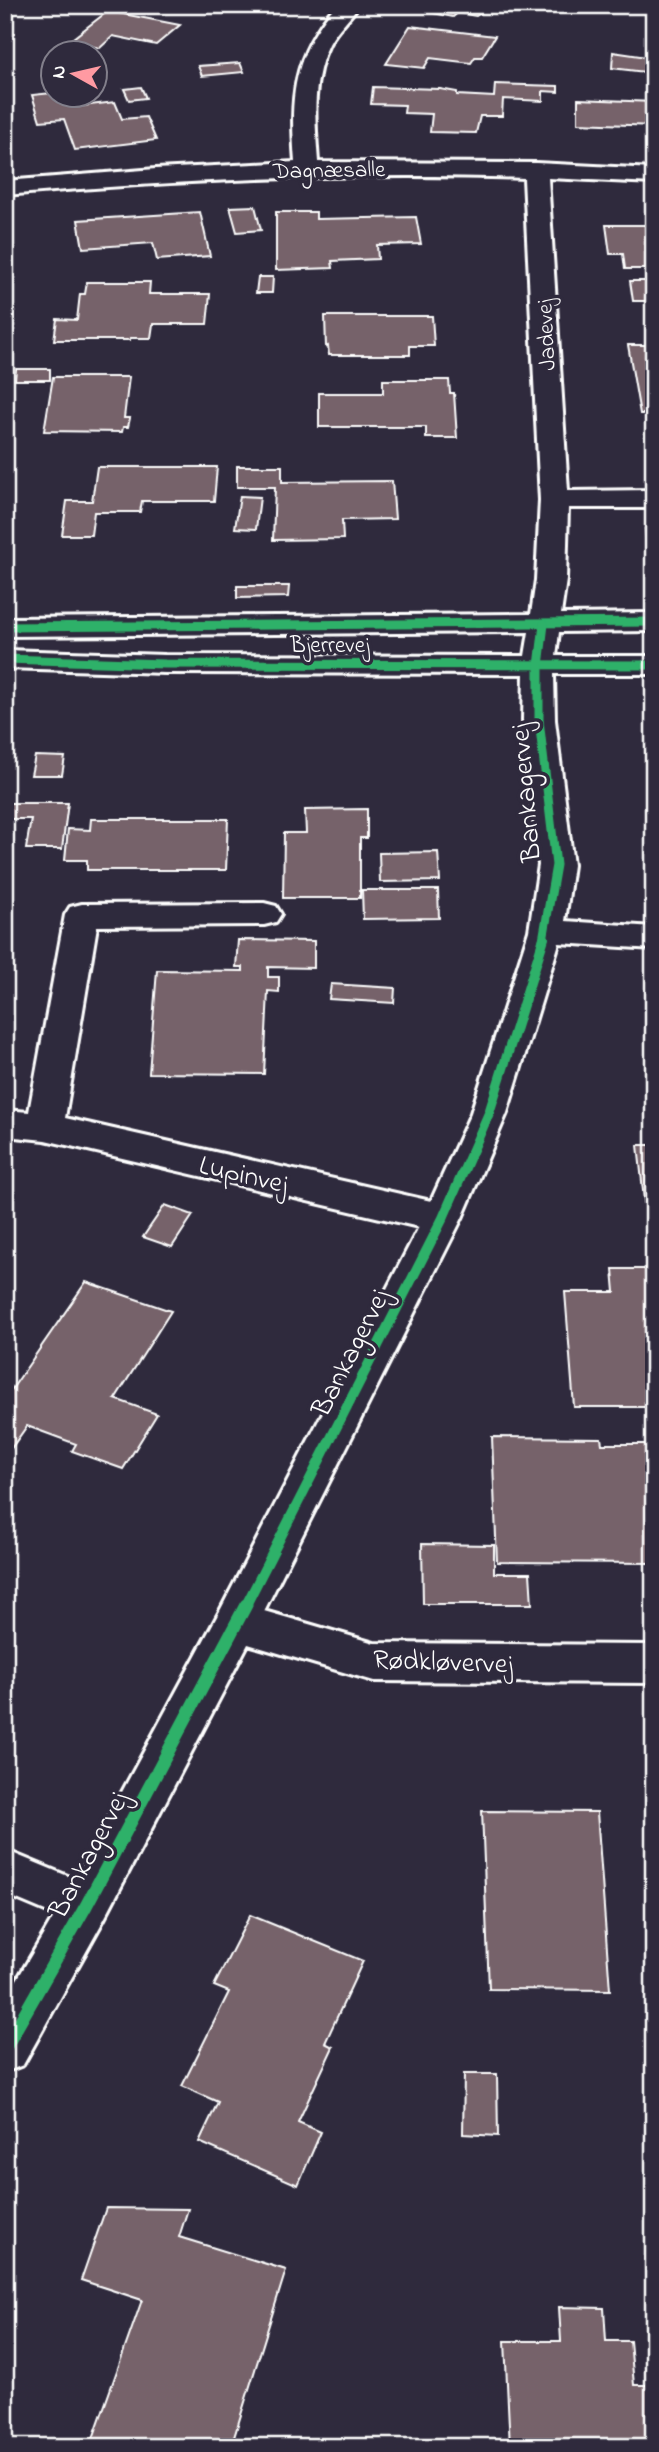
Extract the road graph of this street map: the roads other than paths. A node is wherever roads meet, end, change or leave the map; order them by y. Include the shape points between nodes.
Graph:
1 (348, 5) edge
2 (307, 169) junction
3 (536, 170) junction
4 (654, 176) edge
5 (5, 188) edge
6 (654, 499) edge
7 (554, 500) junction
8 (654, 622) edge
9 (544, 624) junction
10 (5, 627) edge
11 (5, 659) edge
12 (654, 665) edge
13 (539, 666) junction
14 (264, 914) dead end
15 (546, 931) junction
16 (654, 937) edge
17 (5, 1123) edge
18 (45, 1127) junction
19 (443, 1217) junction
20 (237, 1622) junction
21 (654, 1664) edge
22 (5, 1871) edge
23 (86, 1906) junction
24 (5, 2048) edge

1 - 2 street via 330,23 312,59 302,99
2 - 3 street, Dagnæsalle
2 - 5 street, Dagnæsalle
3 - 4 street, Dagnæsalle
3 - 7 street, Jadevej
6 - 7 street
7 - 9 street, Jadevej
8 - 9 street, Bjerrevej
9 - 10 street, Bjerrevej
9 - 13 street, Bankagervej
11 - 13 street, Bjerrevej
12 - 13 street, Bjerrevej
13 - 15 street, Bankagervej via 539,720 556,865
14 - 18 street via 82,915
15 - 16 street
15 - 19 street, Bankagervej via 489,1113
17 - 18 street, Lupinvej
18 - 19 street, Lupinvej
19 - 20 street, Bankagervej
20 - 21 street, Rødkløvervej via 374,1662
20 - 23 street, Bankagervej
22 - 23 street, Bankagervej
23 - 24 street, Bankagervej

